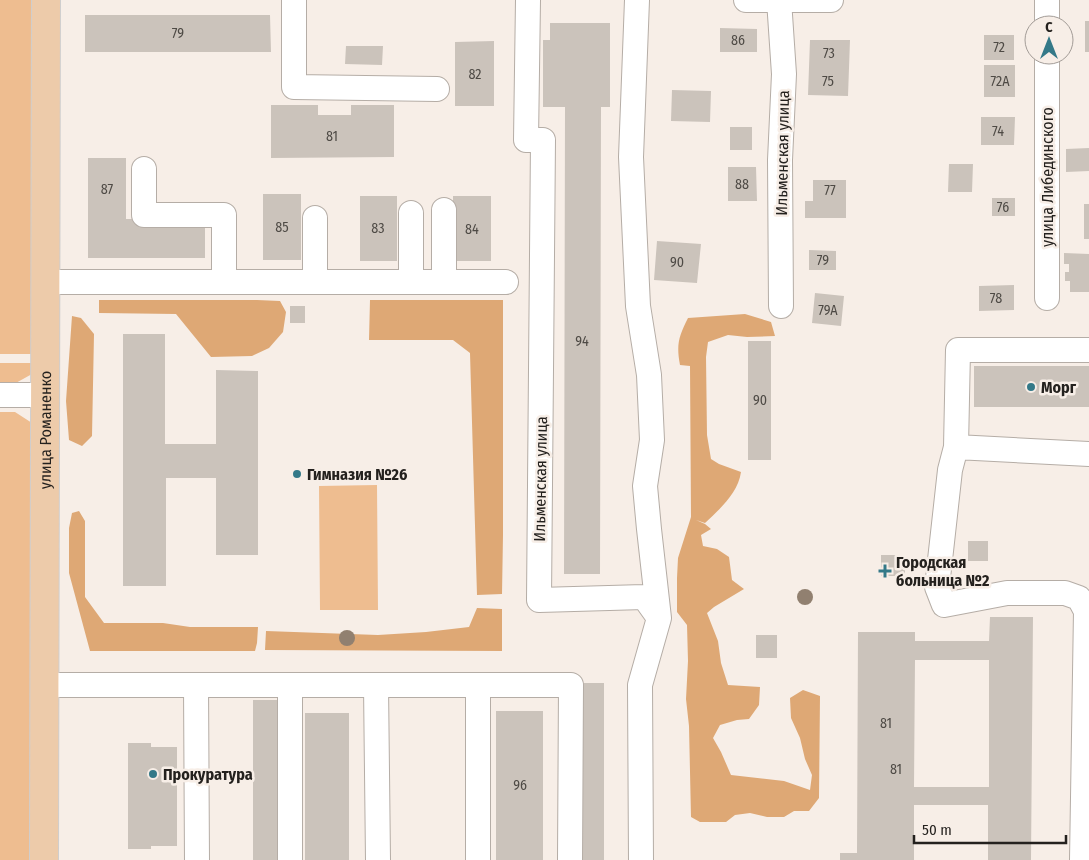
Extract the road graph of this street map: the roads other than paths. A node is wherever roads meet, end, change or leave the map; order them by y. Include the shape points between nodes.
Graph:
1 (46, 0) edge
2 (294, 0) edge
3 (528, 0) edge
4 (637, 0) edge
5 (746, 0) edge
6 (779, 0) edge
7 (831, 0) edge
8 (1047, 0) edge
9 (1047, 15) edge
10 (1047, 65) edge
11 (437, 89) dead end
12 (144, 168) dead end
13 (444, 210) dead end
14 (411, 213) dead end
15 (314, 218) dead end
16 (45, 282) junction
17 (224, 282) junction
18 (314, 282) junction
19 (411, 282) junction
20 (444, 282) junction
21 (506, 282) dead end
22 (1047, 298) dead end
23 (781, 306) dead end
24 (1089, 350) edge
25 (0, 395) edge
26 (45, 395) junction
27 (956, 447) junction
28 (1089, 454) edge
29 (659, 618) junction
30 (290, 685) junction
31 (376, 685) junction
32 (478, 685) junction
33 (44, 686) junction
34 (196, 686) junction
35 (44, 860) edge
36 (198, 860) edge
37 (290, 860) edge
38 (378, 860) edge
39 (478, 860) edge
40 (570, 860) edge
41 (641, 860) edge
42 (1082, 860) edge

1 - 16 main road, улица Романенко
2 - 11 street via 294,87
3 - 29 street, Ильменская улица via 526,140 543,140 539,600 644,597
4 - 29 street via 631,157 638,306 649,375 652,440 645,486
5 - 6 street
6 - 7 street
6 - 23 street, Ильменская улица via 784,74 780,160
8 - 9 street
10 - 22 street, улица Либединского
12 - 17 street via 144,215 224,215
13 - 20 street
14 - 19 street
15 - 18 street
16 - 17 street
16 - 26 main road, улица Романенко
17 - 18 street
18 - 19 street
19 - 20 street
20 - 21 street
24 - 27 street via 958,350
25 - 26 street
26 - 33 main road, улица Романенко
27 - 28 street
27 - 42 street via 950,470 937,587 944,605 1007,593 1065,593 1079,598 1086,611
29 - 41 street via 640,685
30 - 31 street
30 - 34 street
30 - 37 street
31 - 32 street
31 - 38 street
32 - 39 street
32 - 40 street via 571,685
33 - 34 street
33 - 35 main road, улица Романенко
34 - 36 street

